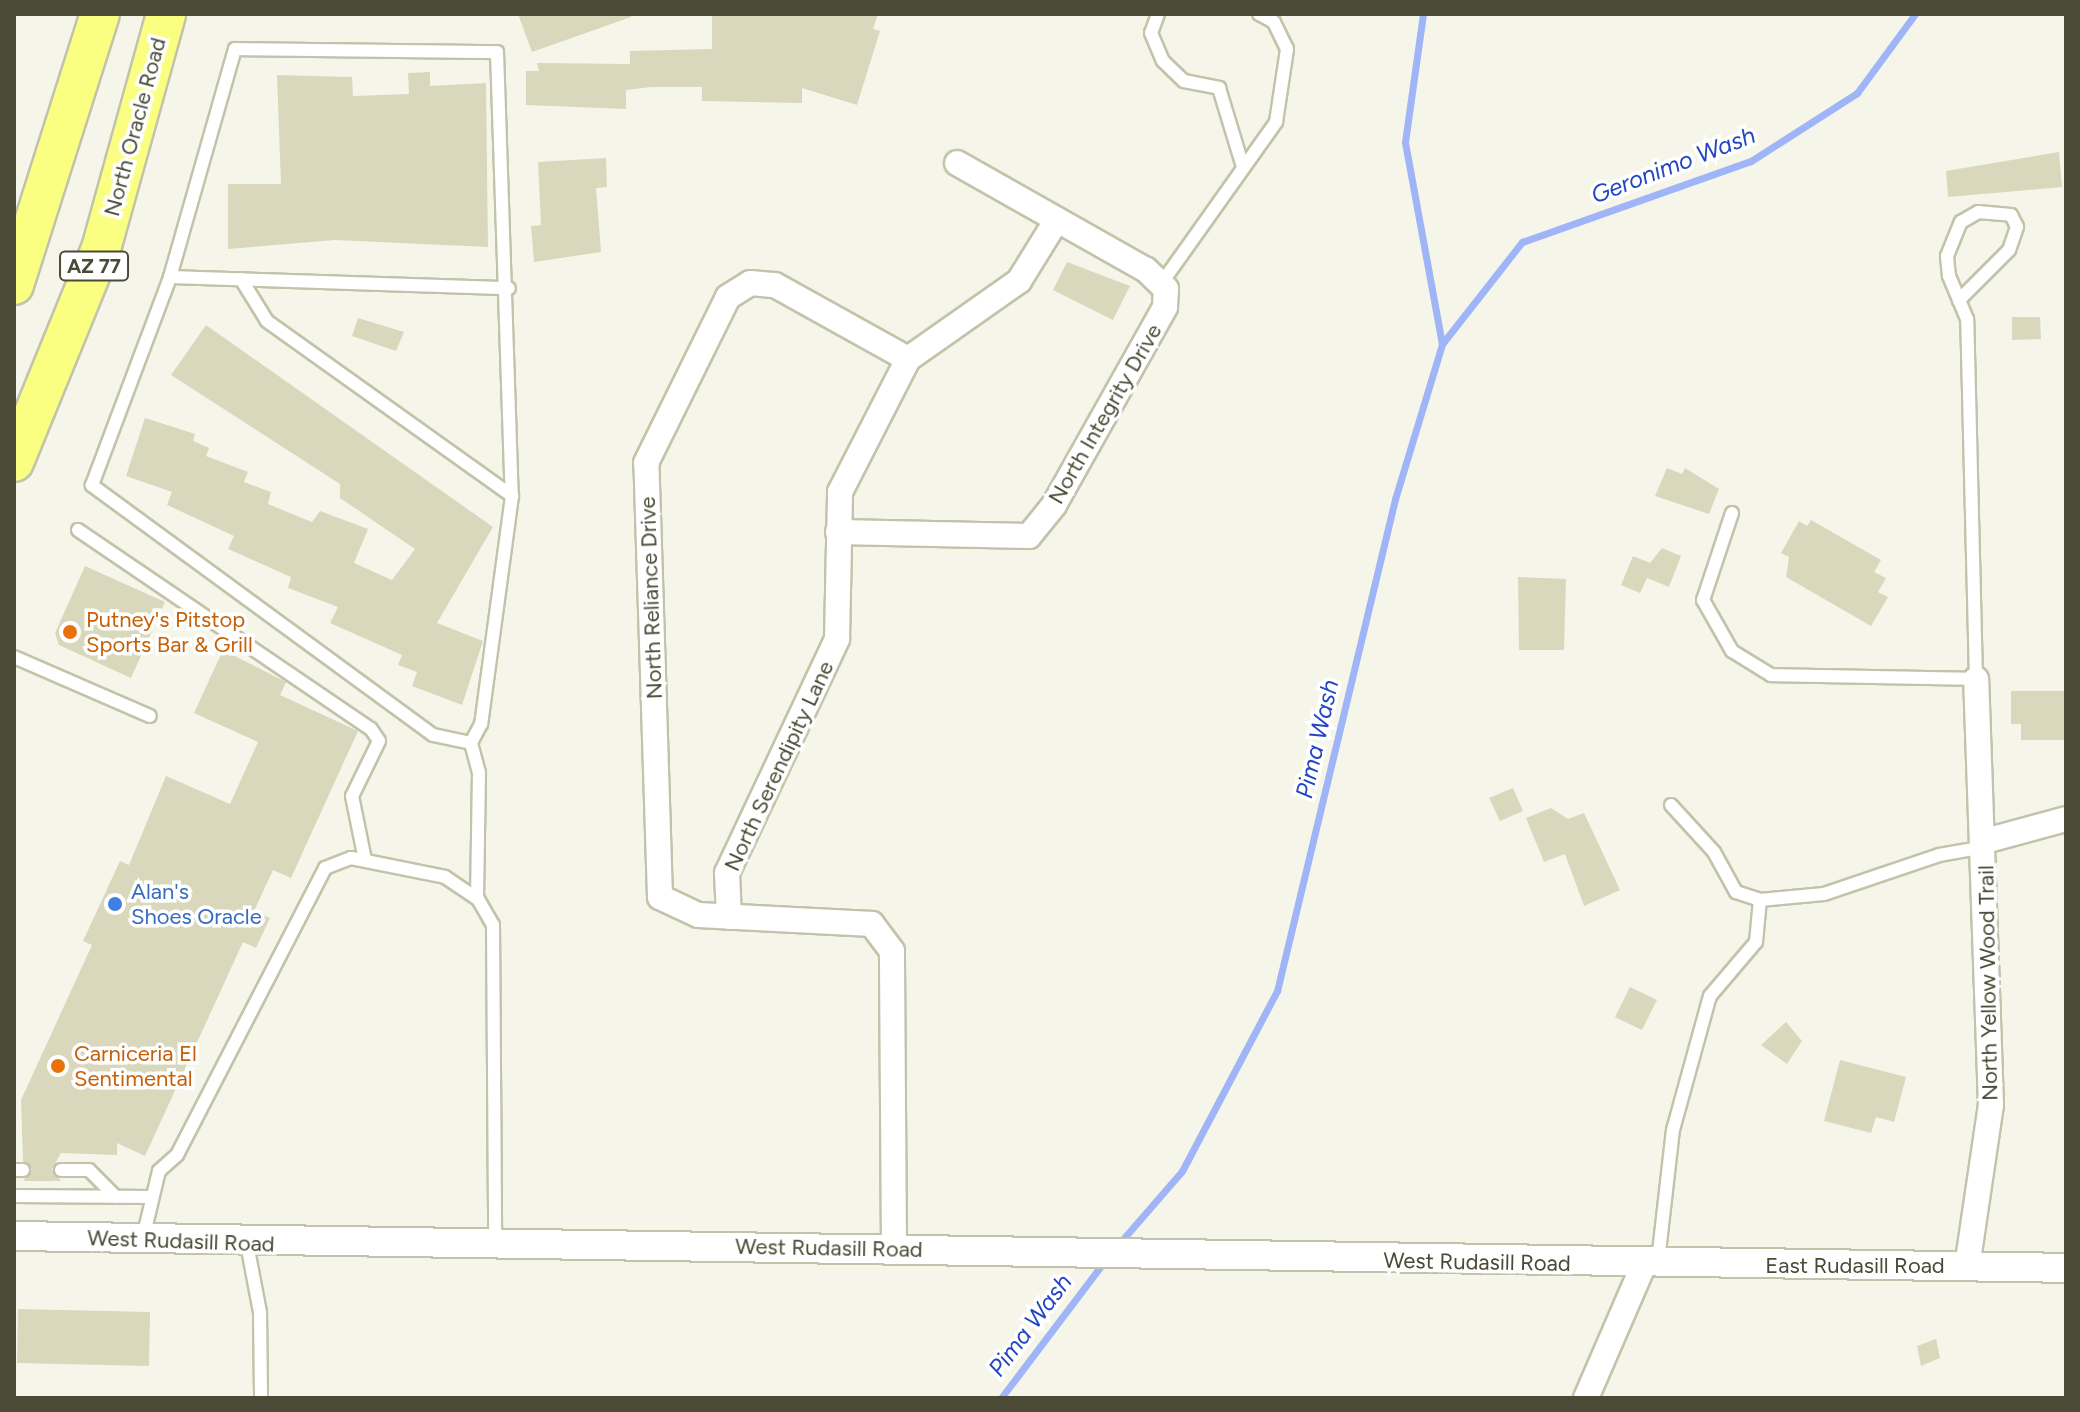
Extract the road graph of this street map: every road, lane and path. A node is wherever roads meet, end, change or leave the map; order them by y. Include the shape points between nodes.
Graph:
1 (100, 14) edge
2 (166, 14) edge
3 (1158, 14) edge
4 (1259, 14) edge
5 (957, 163) dead end
6 (1243, 167) junction
7 (1056, 221) junction
8 (170, 277) junction
9 (241, 279) junction
10 (1161, 284) junction
11 (14, 285) edge
12 (509, 288) junction
13 (1959, 300) junction
14 (908, 359) junction
15 (14, 462) edge
16 (512, 496) junction
17 (1732, 513) dead end
18 (78, 530) dead end
19 (838, 532) junction
20 (14, 657) edge
21 (1976, 679) junction
22 (150, 716) dead end
23 (471, 743) junction
24 (1671, 805) dead end
25 (2066, 819) edge
26 (1985, 844) junction
27 (365, 860) junction
28 (477, 898) junction
29 (1760, 900) junction
30 (729, 917) junction
31 (61, 1170) dead end
32 (14, 1196) edge
33 (116, 1197) junction
34 (152, 1197) junction
35 (14, 1236) edge
36 (143, 1238) junction
37 (247, 1244) junction
38 (495, 1244) junction
39 (894, 1248) junction
40 (1651, 1264) junction
41 (1967, 1267) junction
42 (2066, 1268) edge
43 (261, 1398) edge
44 (1586, 1398) edge

1 - 11 highway, AZ 77 via 35,205
2 - 15 highway, North Oracle Road / AZ 77 via 101,249
3 - 6 lane via 1151,33 1163,61 1184,81 1219,88
4 - 6 lane via 1274,22 1287,49 1288,73 1274,99 1276,122
5 - 7 street
6 - 10 lane
7 - 10 street
7 - 14 street, North Serendipity Lane via 1019,281
8 - 9 lane
8 - 12 lane via 235,49 497,52
8 - 23 lane via 92,485 433,735
9 - 12 lane
9 - 16 lane via 267,321
10 - 19 street, North Integrity Drive via 1165,307 1054,505 1029,536
12 - 16 lane
13 - 13 lane via 1947,256 1961,222 1978,212 2011,215 2017,227 2009,250
13 - 21 lane via 1967,319
14 - 19 street, North Serendipity Lane via 840,492
14 - 30 street, North Reliance Drive via 775,285 750,283 728,297 646,463 660,897 698,915
16 - 23 lane via 481,724
17 - 21 lane via 1703,600 1732,651 1771,675
18 - 27 lane via 371,729 379,741 352,796
19 - 30 street, North Serendipity Lane via 837,639 727,873
20 - 22 lane
21 - 26 street, North Yellow Wood Trail
23 - 28 lane via 479,772
24 - 29 lane via 1714,852 1736,892
25 - 26 street
26 - 29 lane via 1824,894
26 - 41 street, North Yellow Wood Trail via 1991,1105
27 - 28 lane via 445,877
27 - 34 lane via 325,868 177,1155 159,1171
28 - 38 lane via 493,925
29 - 40 lane via 1756,942 1710,996 1673,1130
30 - 39 street via 872,924 892,951
31 - 33 lane via 89,1170
32 - 33 lane
33 - 34 lane
34 - 36 lane
35 - 36 street, West Rudasill Road
36 - 37 street, West Rudasill Road
37 - 38 street, West Rudasill Road
37 - 43 lane via 260,1312
38 - 39 street, West Rudasill Road
39 - 40 street, West Rudasill Road
40 - 41 street, East Rudasill Road
40 - 44 street
41 - 42 street, East Rudasill Road

